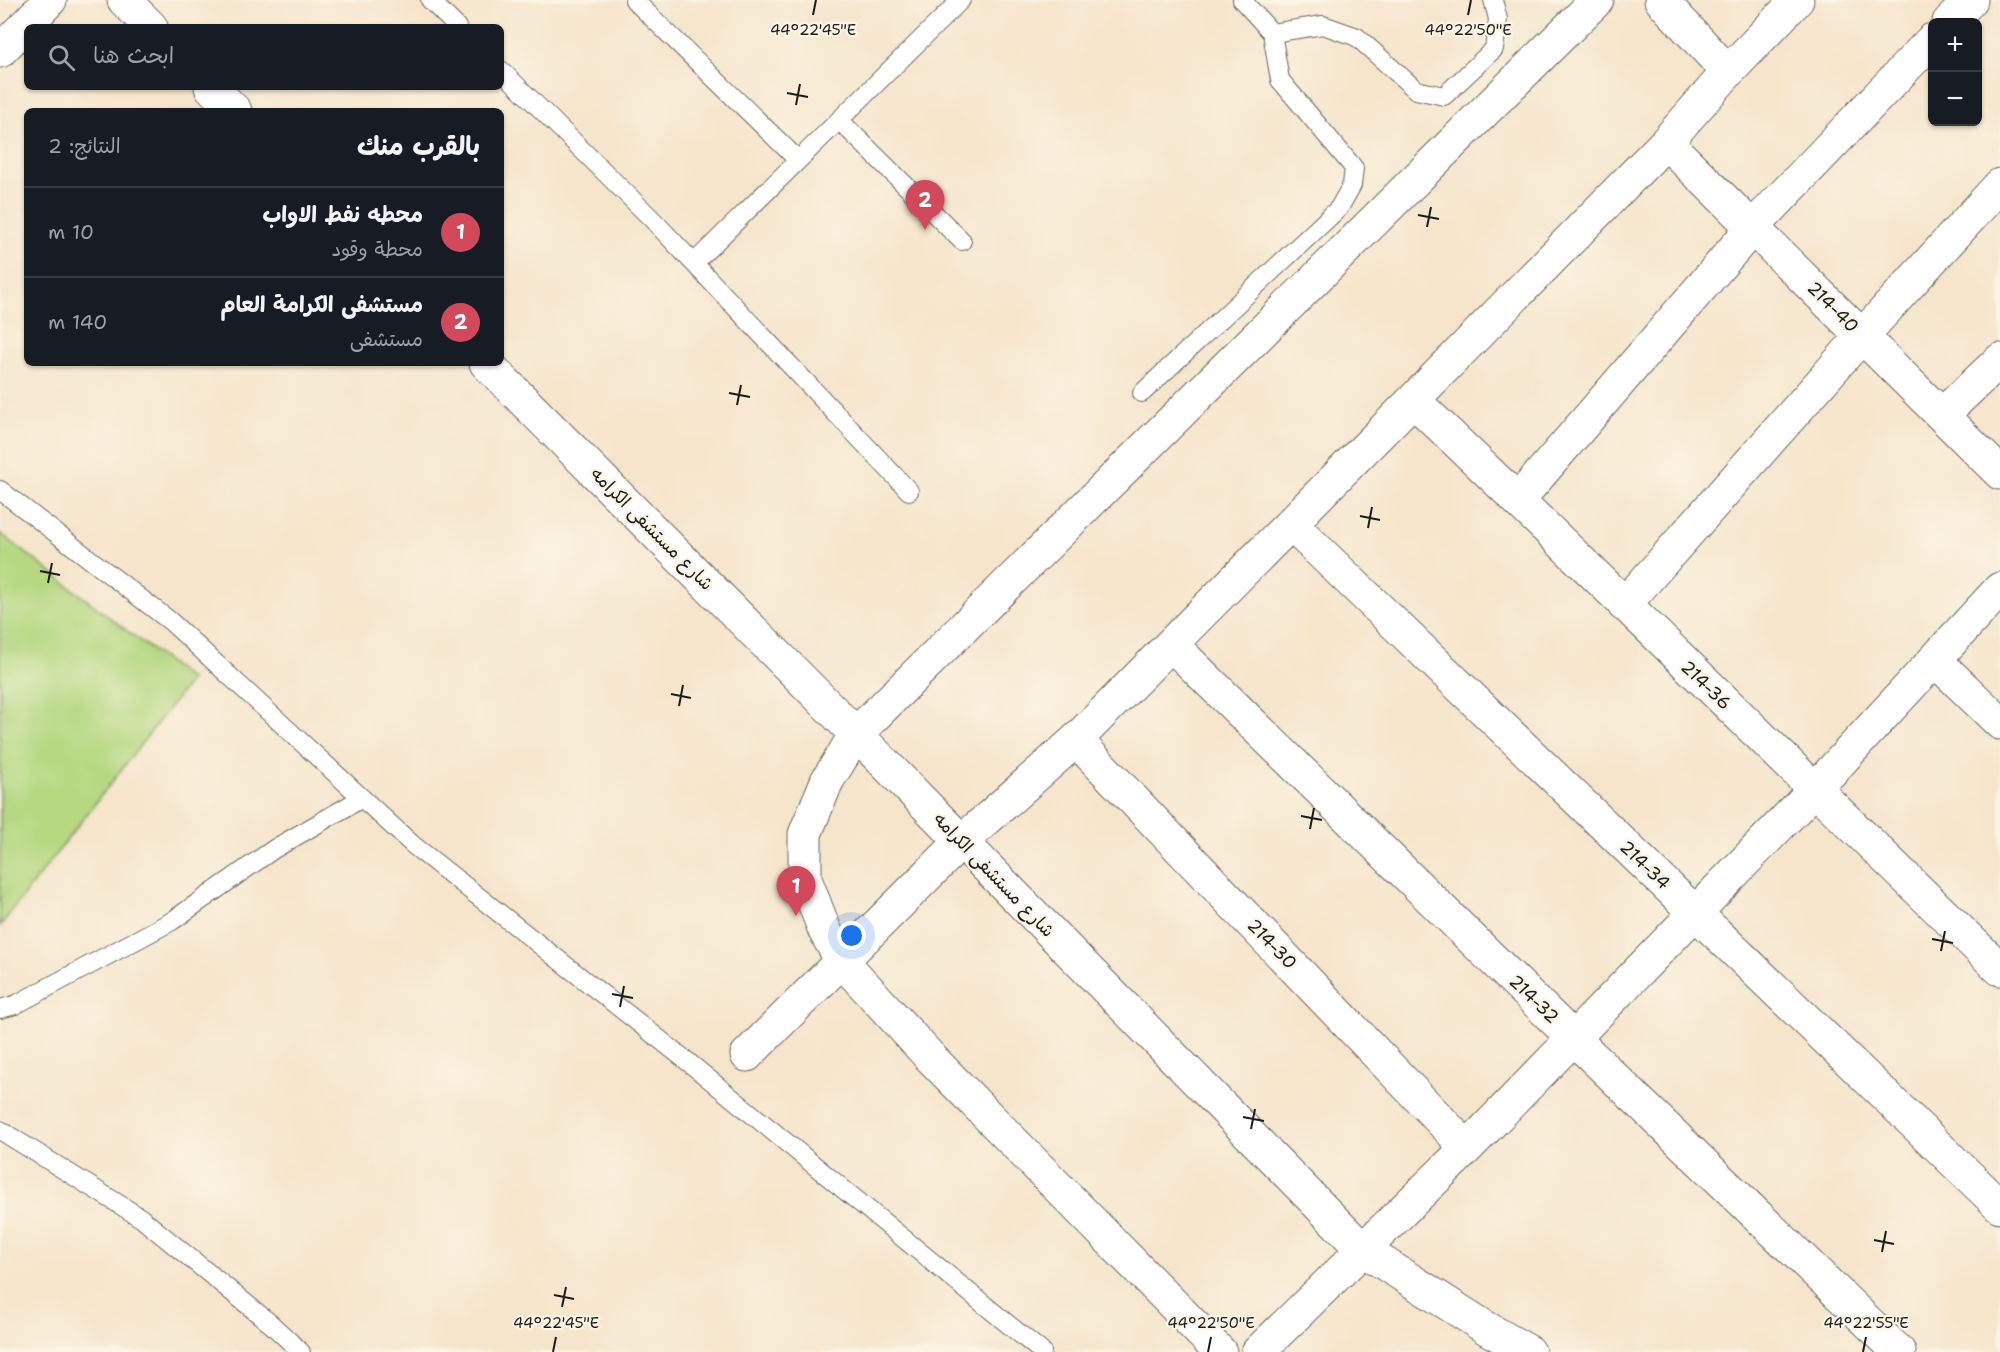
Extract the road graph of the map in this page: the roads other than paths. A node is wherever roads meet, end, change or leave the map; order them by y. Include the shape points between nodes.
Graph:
1 (50, 0) edge
2 (124, 0) edge
3 (430, 0) edge
4 (634, 0) edge
5 (961, 0) edge
6 (1242, 0) edge
7 (1492, 0) edge
8 (1597, 0) edge
9 (1661, 0) edge
10 (1797, 0) edge
11 (1971, 0) edge
12 (1953, 18) edge
13 (26, 24) edge
14 (148, 24) edge
15 (455, 24) edge
16 (24, 27) edge
17 (1272, 33) junction
18 (1928, 44) edge
19 (0, 51) edge
20 (1728, 72) junction
21 (504, 73) edge
22 (214, 90) edge
23 (232, 108) edge
24 (839, 120) junction
25 (1666, 142) junction
26 (798, 160) junction
27 (2000, 185) edge
28 (1753, 227) junction
29 (962, 241) dead end
30 (693, 263) junction
31 (1862, 336) junction
32 (2000, 360) edge
33 (489, 366) edge
34 (1142, 393) dead end
35 (1413, 400) junction
36 (1942, 415) junction
37 (2000, 473) edge
38 (0, 490) edge
39 (909, 491) dead end
40 (1518, 500) junction
41 (1291, 524) junction
42 (2000, 589) edge
43 (1624, 605) junction
44 (1171, 644) junction
45 (1935, 660) junction
46 (2000, 723) edge
47 (856, 734) junction
48 (1076, 740) junction
49 (1814, 790) junction
50 (362, 798) junction
51 (961, 842) junction
52 (1695, 913) junction
53 (842, 961) junction
54 (2000, 969) edge
55 (0, 1009) edge
56 (1573, 1038) junction
57 (747, 1055) dead end
58 (0, 1130) edge
59 (1467, 1148) junction
60 (2000, 1206) edge
61 (1363, 1250) junction
62 (301, 1352) edge
63 (1042, 1352) edge
64 (1220, 1352) edge
65 (1258, 1352) edge
66 (1529, 1352) edge
67 (1899, 1352) edge

1 - 13 street
2 - 14 street
3 - 15 lane
4 - 26 lane
5 - 24 lane
6 - 17 lane
7 - 17 lane via 1498,19 1494,49 1444,96 1416,90 1357,37 1323,25
8 - 47 street
9 - 20 street
10 - 20 street
11 - 12 street
16 - 19 street
17 - 34 lane via 1280,80 1354,168 1352,185 1339,208
18 - 28 street
20 - 25 street
21 - 30 lane
22 - 23 street
24 - 26 lane
24 - 29 lane
25 - 28 street, 214-40
25 - 35 street
26 - 30 lane
27 - 31 street
28 - 31 street, 214-40
28 - 40 street
30 - 39 lane
31 - 36 street, 214-40
31 - 43 street
32 - 36 street
33 - 47 street, شارع مستشفى الكرامه
35 - 40 street, 214-36
35 - 41 street
36 - 37 street, 214-40
38 - 50 lane via 170,621
40 - 43 street, 214-36
41 - 44 street
41 - 52 street, 214-34
42 - 45 street
43 - 49 street, 214-36
44 - 48 street
44 - 56 street, 214-32
45 - 46 street
45 - 49 street
47 - 51 street, شارع مستشفى الكرامه
47 - 53 street via 827,781 805,834 805,879 825,931
48 - 51 street
48 - 59 street, 214-30
49 - 52 street
49 - 54 street, 214-36
50 - 55 lane via 274,849 172,921 35,995
50 - 63 lane via 413,845 687,1060
51 - 53 street
51 - 61 street, شارع مستشفى الكرامه
52 - 56 street
52 - 60 street, 214-34
53 - 57 street
53 - 64 street via 931,1058
56 - 59 street
56 - 67 street, 214-32
58 - 62 lane via 141,1218
59 - 61 street
61 - 65 street
61 - 66 street, شارع مستشفى الكرامه

